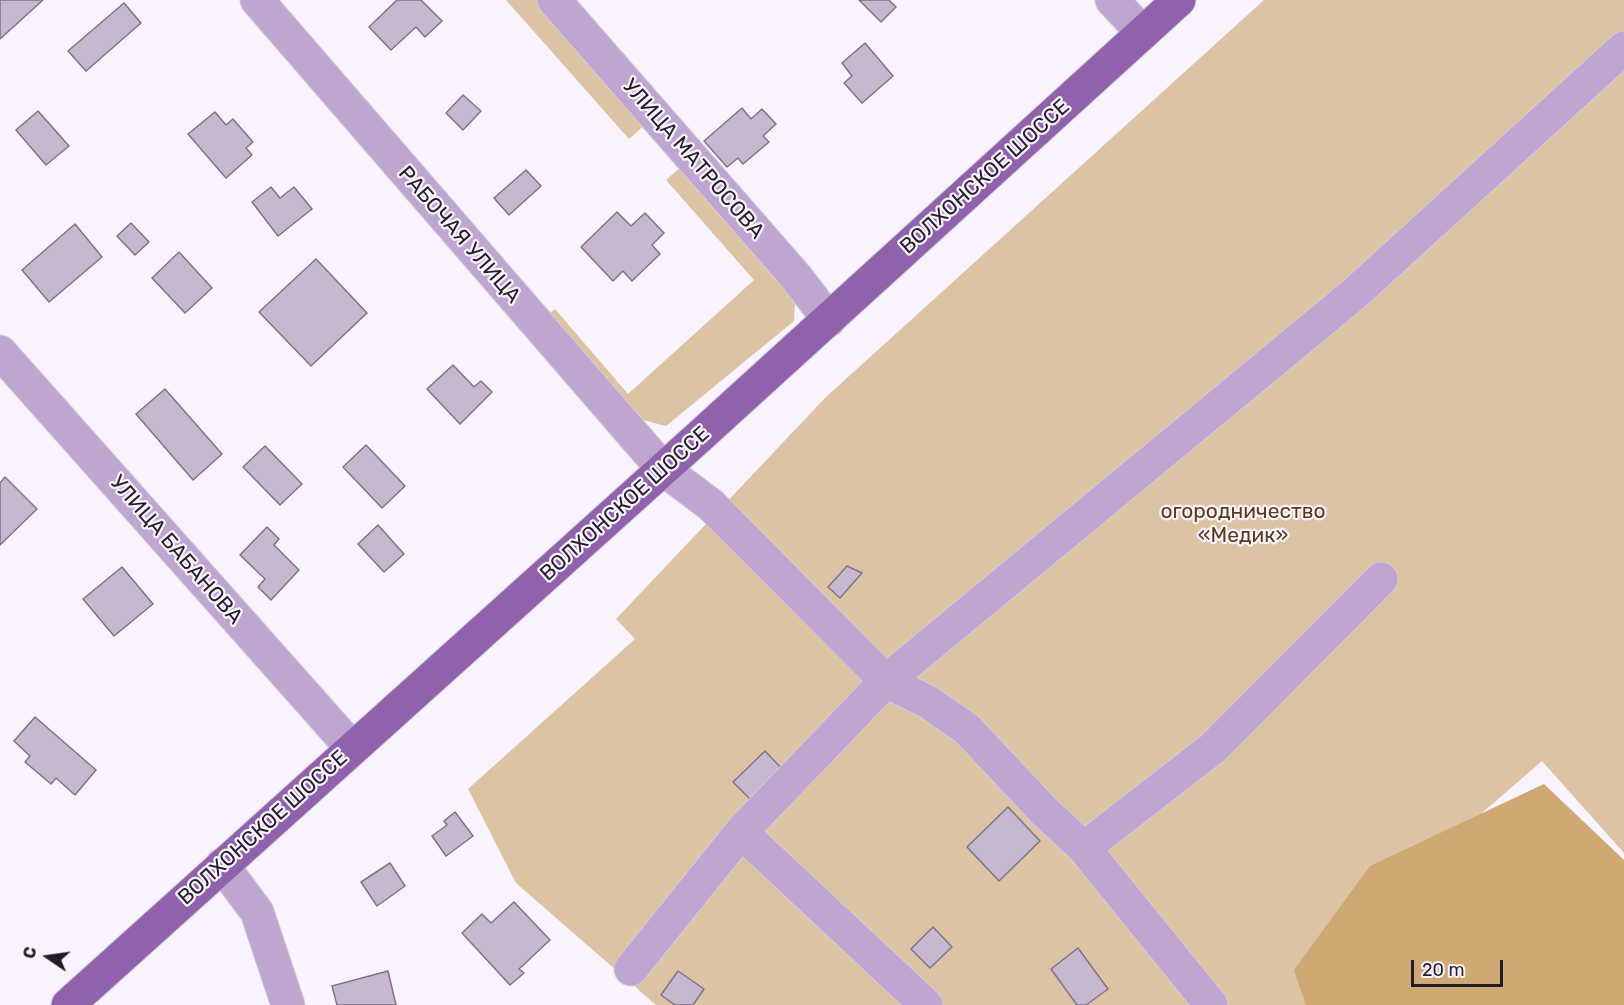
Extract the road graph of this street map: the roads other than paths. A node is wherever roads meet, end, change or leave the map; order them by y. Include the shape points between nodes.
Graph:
1 (257, 0) edge
2 (554, 0) edge
3 (1112, 0) edge
4 (1179, 0) edge
5 (1143, 33) junction
6 (1624, 48) edge
7 (829, 320) junction
8 (5, 365) edge
9 (663, 469) junction
10 (1381, 579) dead end
11 (886, 681) junction
12 (352, 748) junction
13 (741, 832) junction
14 (1084, 848) junction
15 (222, 865) junction
16 (631, 969) dead end
17 (68, 1005) edge
18 (288, 1005) edge
19 (926, 1005) edge
20 (1210, 1005) edge

1 - 9 street, РАБОЧАЯ УЛИЦА
2 - 7 street, УЛИЦА МАТРОСОВА via 797,278
3 - 5 street
4 - 5 main road, ВОЛХОНСКОЕ ШОССЕ
5 - 7 main road, ВОЛХОНСКОЕ ШОССЕ
6 - 11 street via 1354,294
7 - 9 main road, ВОЛХОНСКОЕ ШОССЕ
8 - 12 street, УЛИЦА БАБАНОВА
9 - 11 street, РАБОЧАЯ УЛИЦА via 711,505
9 - 12 main road, ВОЛХОНСКОЕ ШОССЕ
10 - 14 street via 1213,748
11 - 13 street
11 - 14 street, РАБОЧАЯ УЛИЦА via 928,702 967,729
12 - 15 main road, ВОЛХОНСКОЕ ШОССЕ
13 - 16 street
13 - 19 street
14 - 20 street, РАБОЧАЯ УЛИЦА
15 - 17 main road, ВОЛХОНСКОЕ ШОССЕ
15 - 18 street via 257,912

